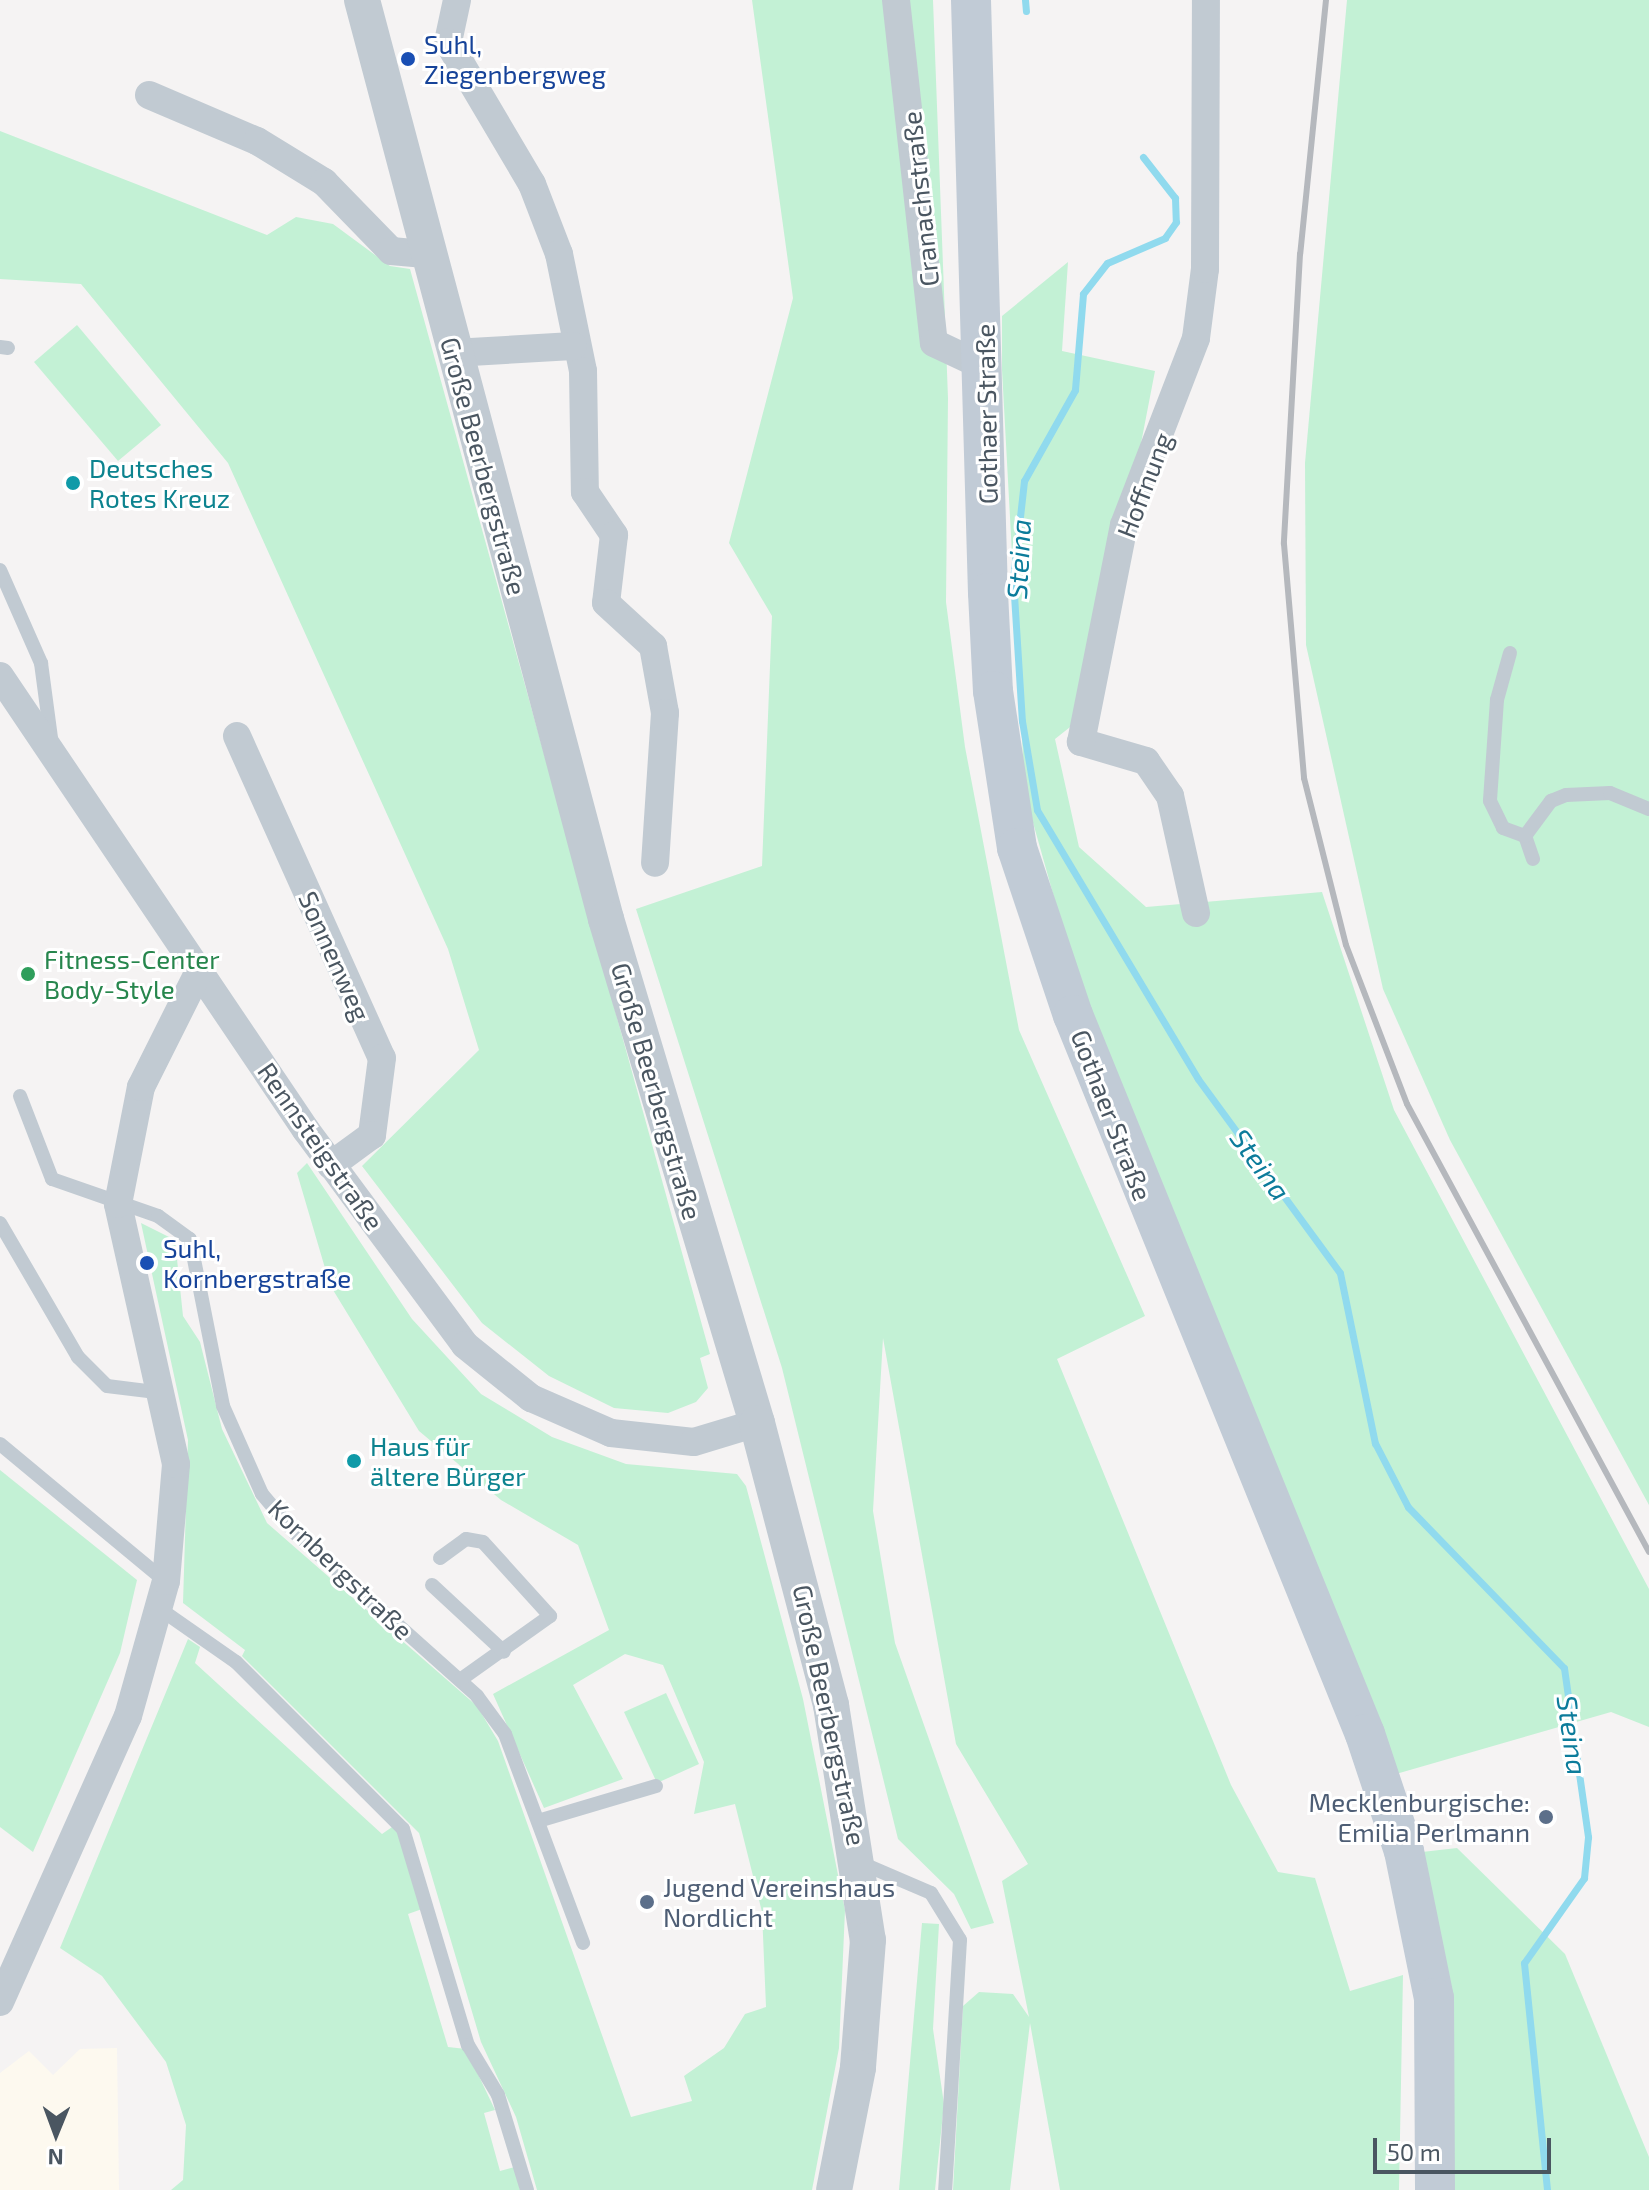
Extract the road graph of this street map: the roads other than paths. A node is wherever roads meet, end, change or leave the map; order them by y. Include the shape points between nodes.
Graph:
1 (362, 0) edge
2 (457, 0) edge
3 (896, 0) edge
4 (971, 0) edge
5 (1206, 0) edge
6 (149, 95) dead end
7 (425, 254) junction
8 (573, 346) junction
9 (453, 353) junction
10 (985, 367) junction
11 (0, 570) edge
12 (1510, 653) dead end
13 (0, 676) edge
14 (237, 736) dead end
15 (52, 753) junction
16 (1649, 809) edge
17 (1525, 836) junction
18 (1533, 859) dead end
19 (655, 863) dead end
20 (1196, 913) dead end
21 (200, 969) junction
22 (20, 1096) dead end
23 (331, 1165) junction
24 (118, 1204) junction
25 (0, 1223) edge
26 (164, 1393) junction
27 (757, 1423) junction
28 (0, 1444) edge
29 (440, 1558) dead end
30 (166, 1581) junction
31 (432, 1585) dead end
32 (160, 1609) junction
33 (504, 1652) junction
34 (460, 1680) junction
35 (656, 1786) dead end
36 (538, 1821) junction
37 (861, 1863) junction
38 (583, 1943) dead end
39 (0, 2002) edge
40 (527, 2190) edge
41 (834, 2190) edge
42 (945, 2190) edge
43 (1435, 2190) edge

1 - 7 street, Große Beerbergstraße
2 - 8 street via 448,42 545,212 567,286
3 - 10 street, Cranachstraße via 934,343
4 - 10 main road, Gothaer Straße
5 - 20 street, Hoffnung via 1205,269 1196,338 1124,525 1081,742 1146,761 1170,796
6 - 7 street via 257,141 324,182 391,251
7 - 9 street, Große Beerbergstraße
8 - 9 street
8 - 19 street via 585,390 585,492 614,535 606,603 653,646 663,700
9 - 27 street, Große Beerbergstraße via 610,934
10 - 43 main road, Gothaer Straße via 993,691 1017,848 1084,1045 1365,1734 1404,1851 1434,1998
11 - 15 lane via 41,663
12 - 17 lane via 1497,700 1490,801 1503,828
13 - 15 street, Rennsteigstraße
14 - 23 street, Sonnenweg via 382,1058 372,1135
15 - 21 street, Rennsteigstraße
16 - 17 lane via 1610,793 1566,795 1551,801
17 - 18 lane
21 - 23 street, Rennsteigstraße
21 - 24 street via 141,1087
22 - 24 lane, Kornbergstraße via 52,1179
23 - 27 street, Rennsteigstraße via 465,1345 531,1398 611,1433 671,1442 725,1436
24 - 26 street via 127,1268
24 - 34 lane, Kornbergstraße via 158,1216 190,1239 223,1406 262,1494 295,1533
25 - 26 lane via 78,1357 107,1386
26 - 30 street via 176,1464
27 - 37 street, Große Beerbergstraße via 831,1705
28 - 30 lane
29 - 33 lane via 466,1539 483,1542 550,1616
30 - 32 street
31 - 33 lane
32 - 39 street via 128,1716
32 - 40 lane via 236,1662 403,1829 468,2045 498,2095
33 - 34 lane
34 - 36 lane, Kornbergstraße via 505,1734
35 - 36 lane
36 - 38 lane, Kornbergstraße
37 - 41 street, Große Beerbergstraße via 866,1993
37 - 42 lane via 931,1893 960,1940

